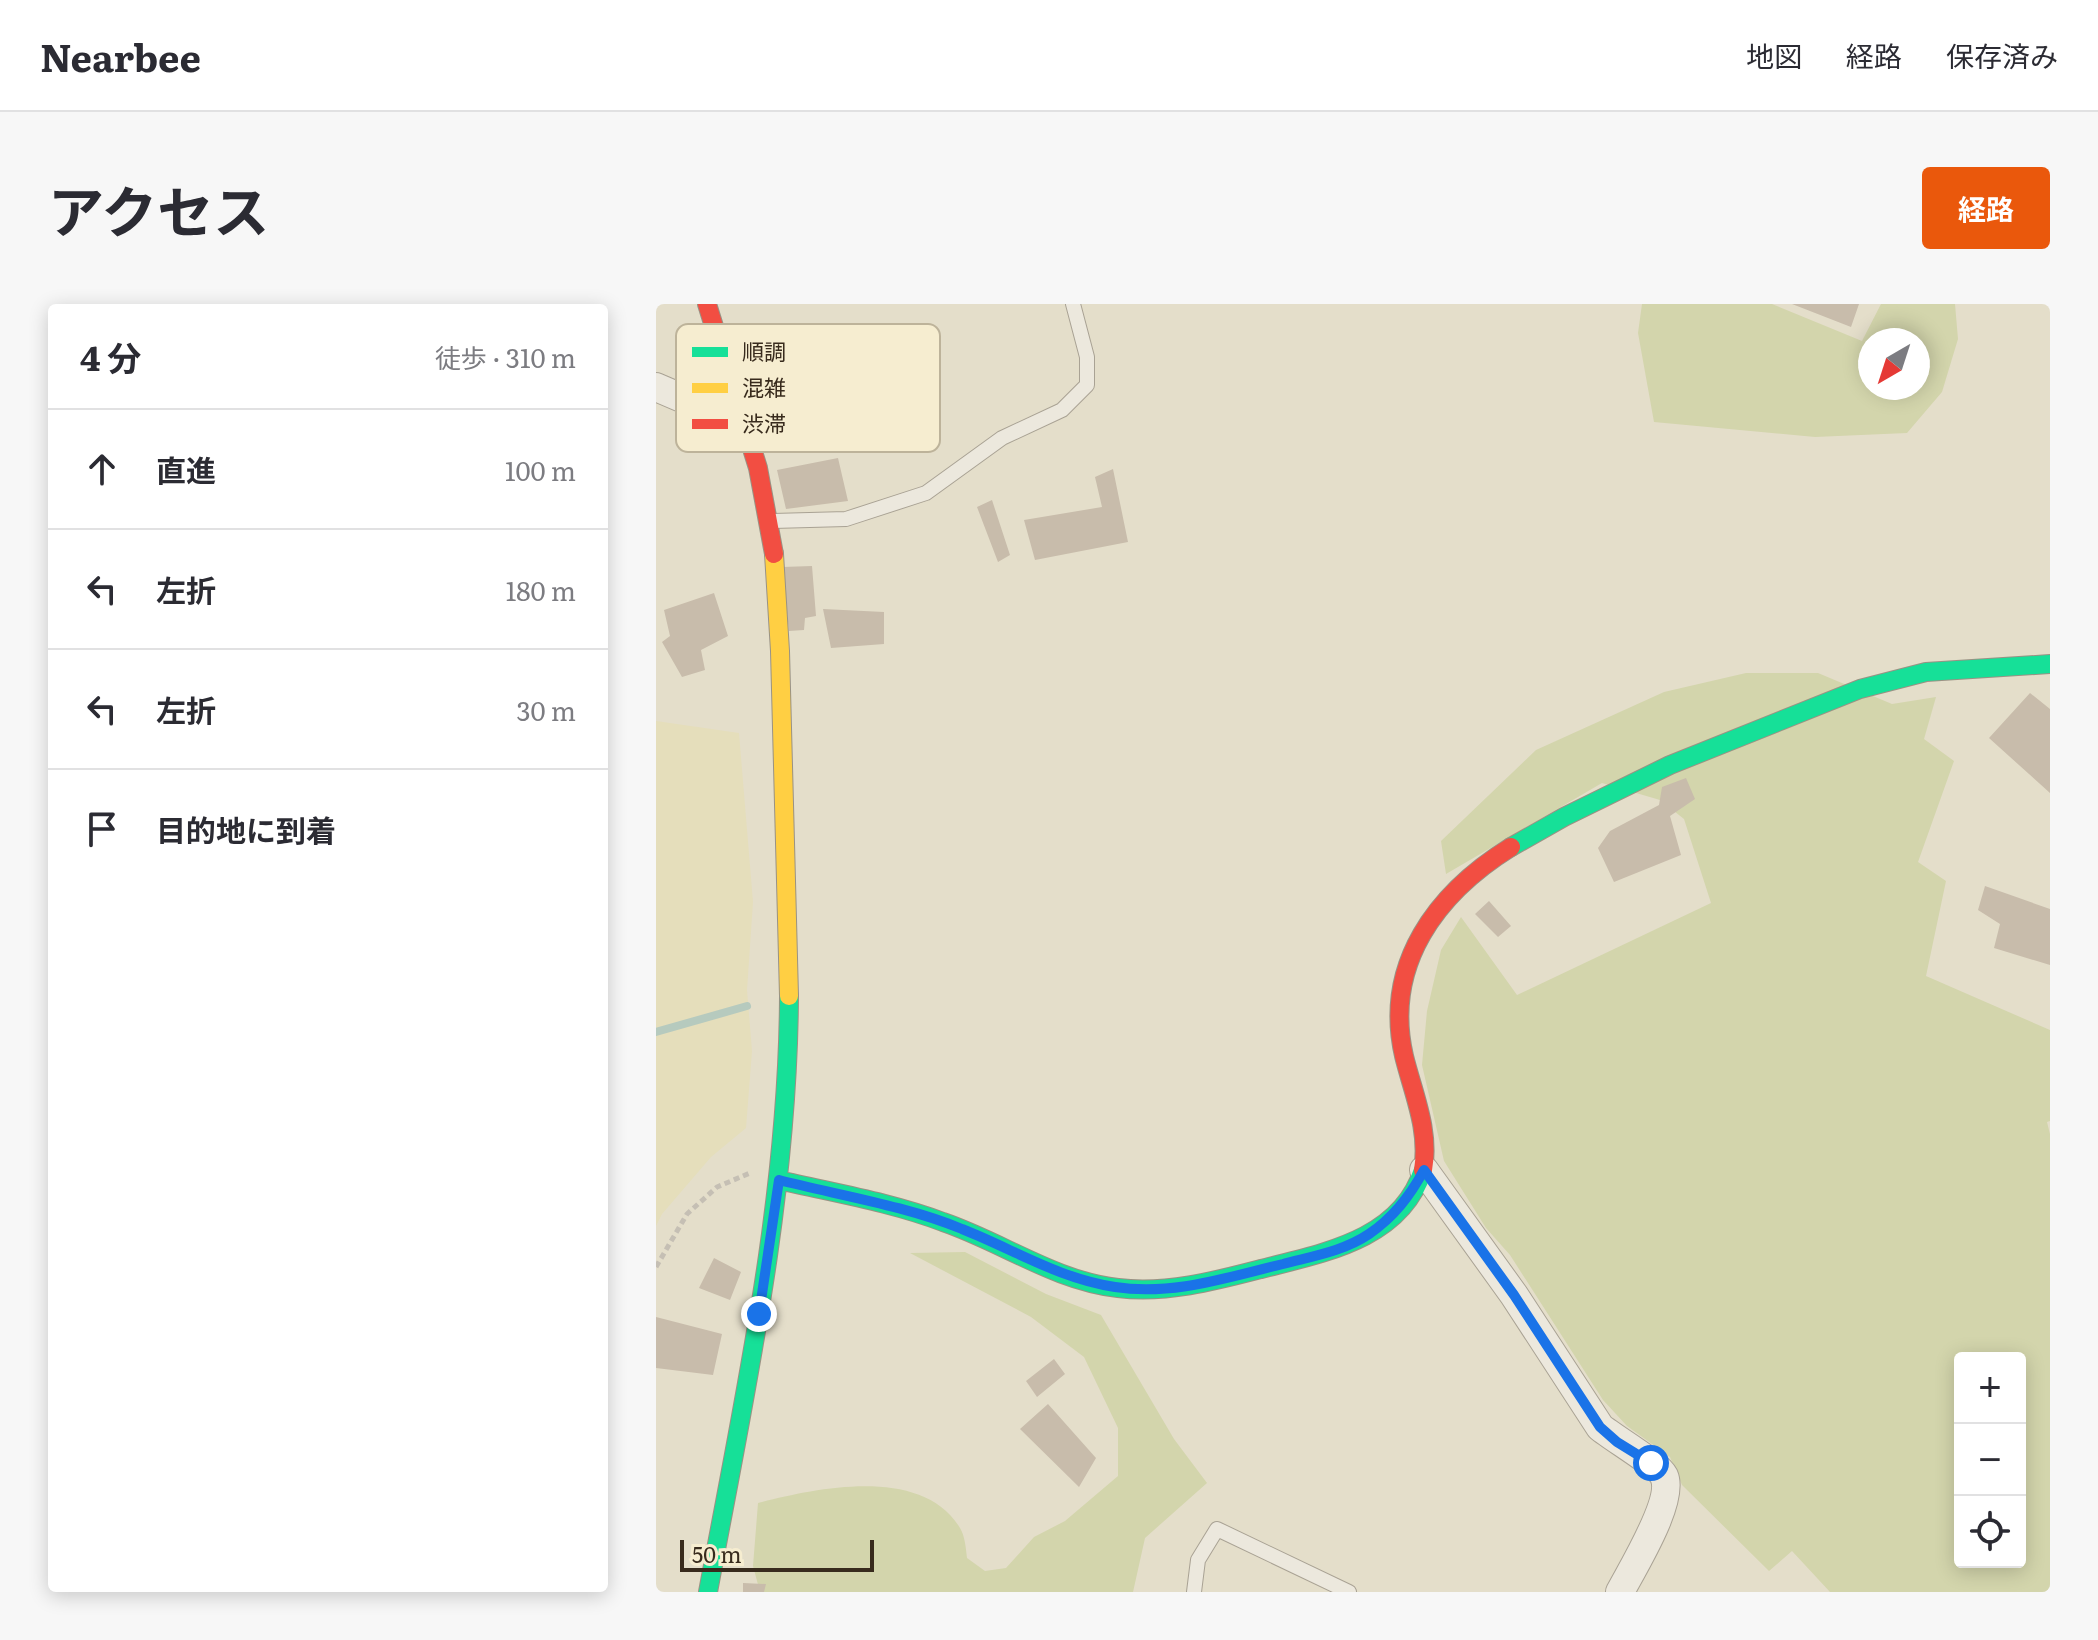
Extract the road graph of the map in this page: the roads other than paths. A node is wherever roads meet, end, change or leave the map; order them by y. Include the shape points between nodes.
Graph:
1 (707, 304) edge
2 (1073, 304) edge
3 (714, 324) edge
4 (656, 387) edge
5 (676, 396) edge
6 (754, 452) edge
7 (768, 521) junction
8 (2050, 664) edge
9 (1424, 1170) junction
10 (779, 1180) junction
11 (708, 1592) edge
12 (1194, 1592) edge
13 (1349, 1592) edge
14 (1620, 1592) edge

1 - 3 street
2 - 7 lane via 1087,357 1087,385 1062,410 1002,438 926,493 846,519
4 - 5 street
6 - 7 street
7 - 10 street via 779,640 789,937
8 - 9 street via 1931,671 1887,680 1664,767 1532,833 1483,864 1430,918 1402,993 1399,1022 1423,1124
9 - 10 street via 1391,1218 1340,1249 1193,1286 1155,1290 1077,1279 961,1228
9 - 14 street via 1600,1427 1664,1476 1661,1510
10 - 11 street
12 - 13 lane via 1198,1560 1217,1529

